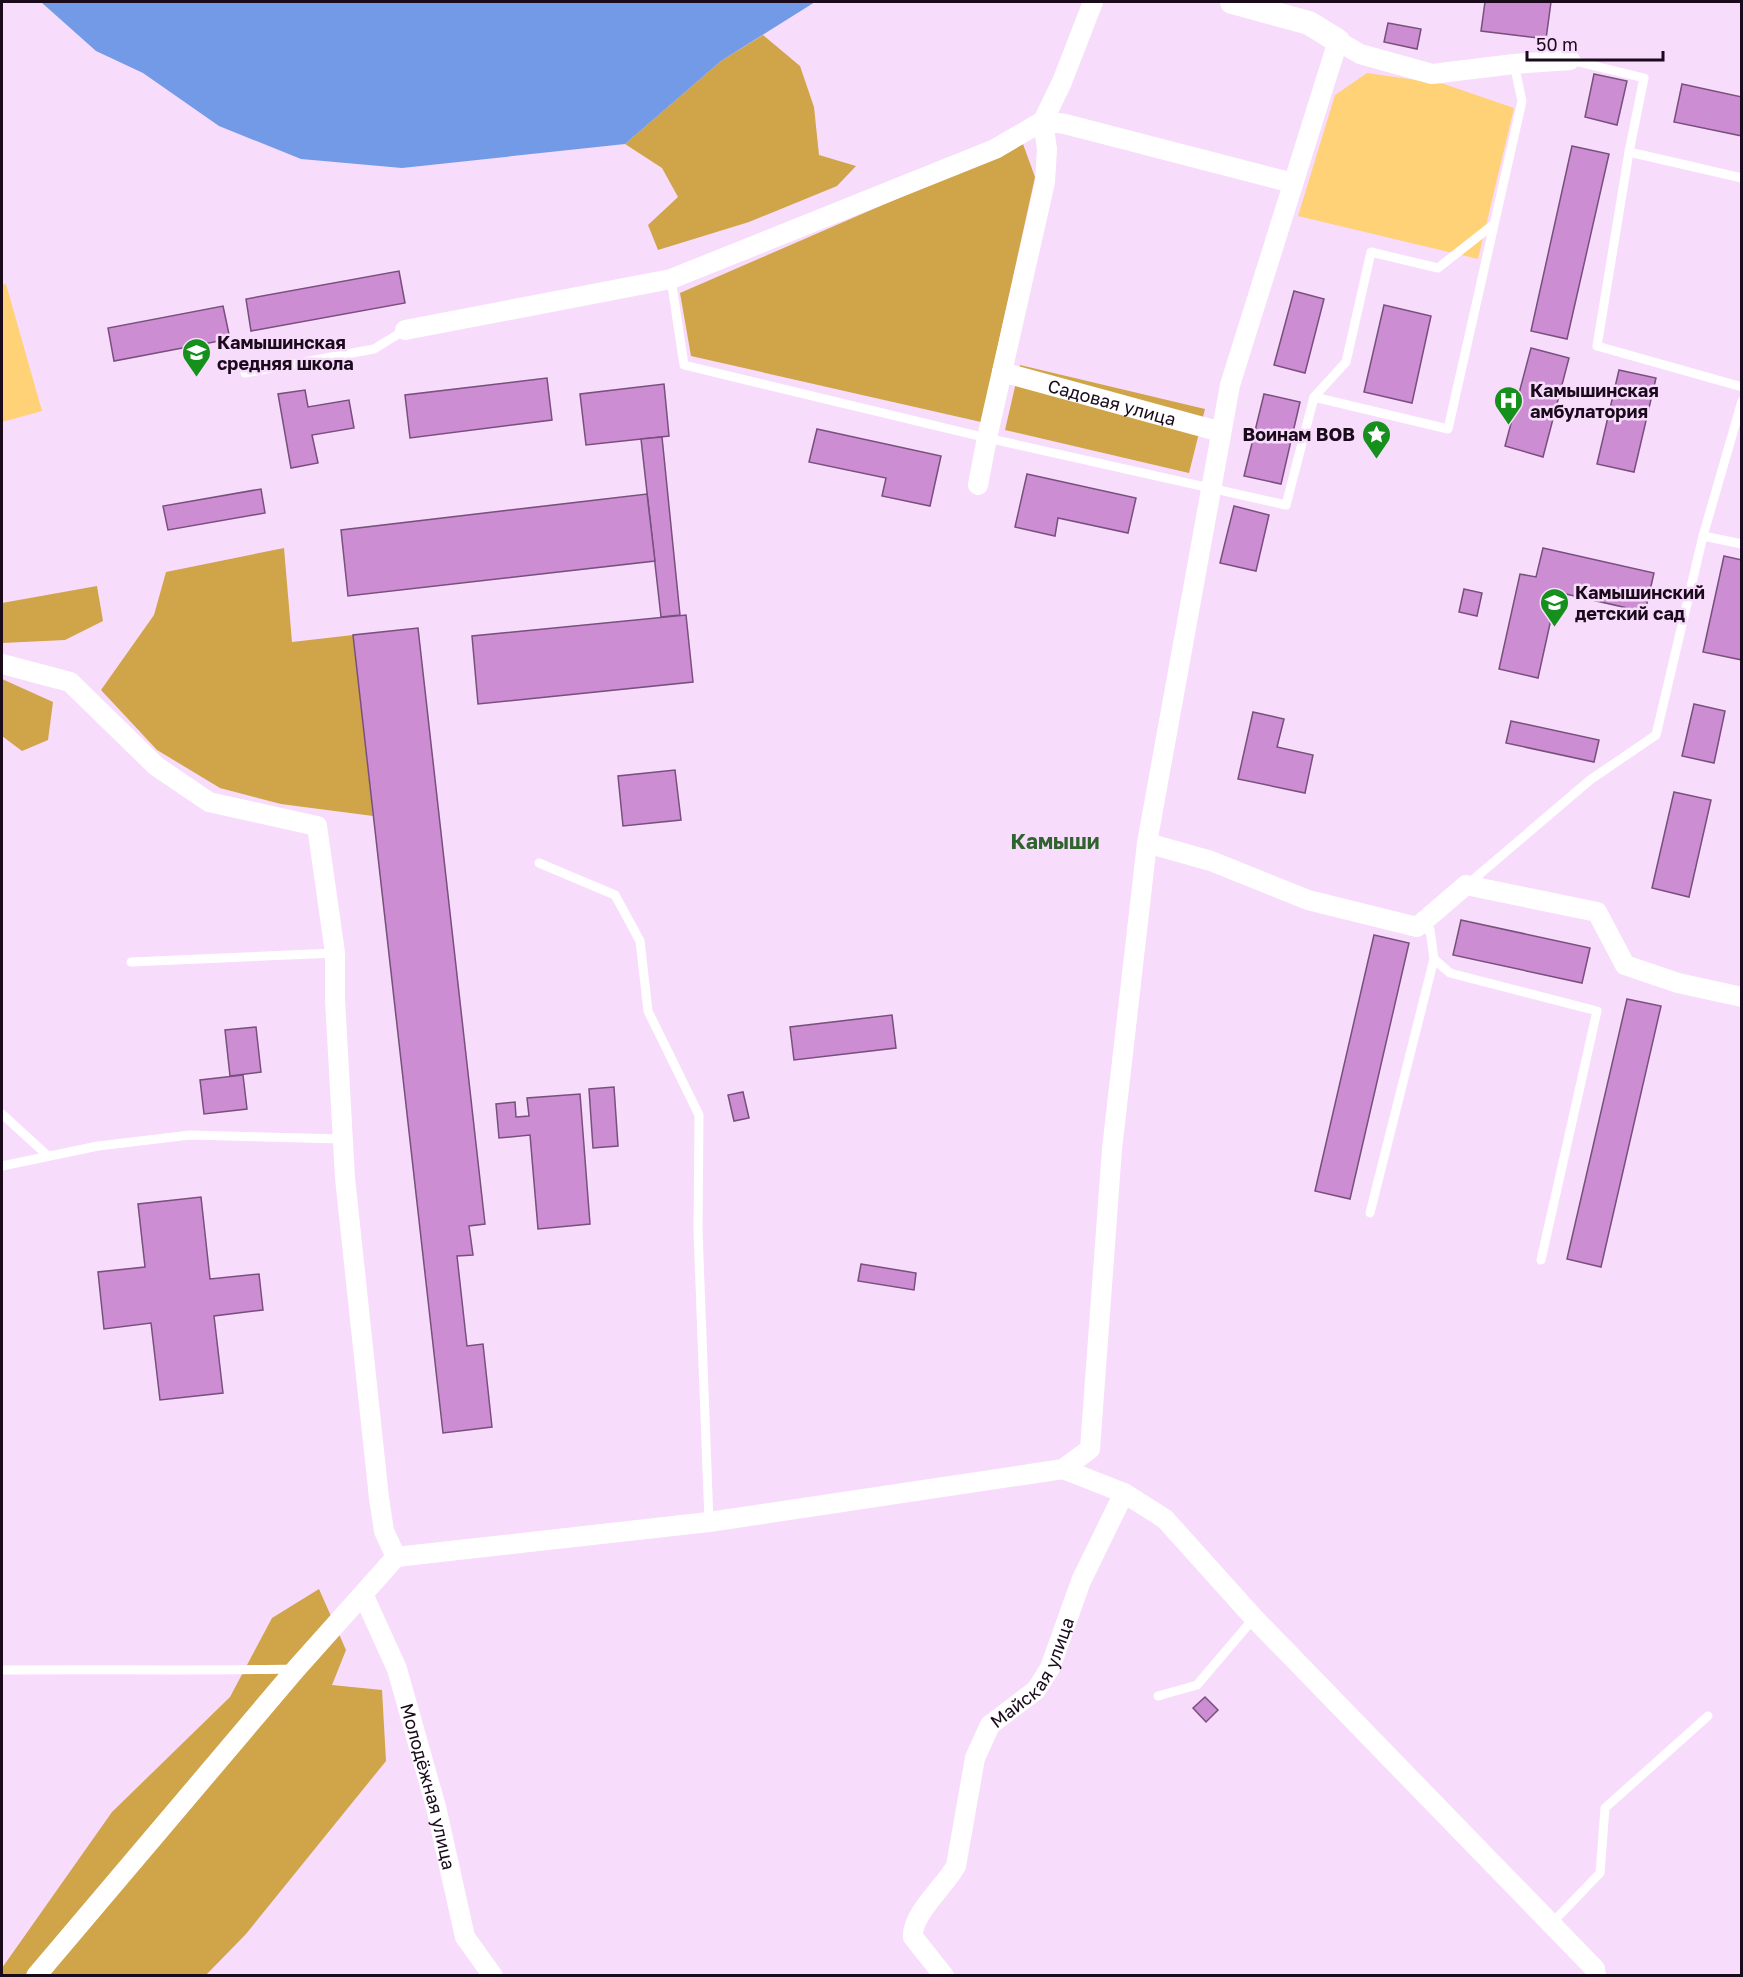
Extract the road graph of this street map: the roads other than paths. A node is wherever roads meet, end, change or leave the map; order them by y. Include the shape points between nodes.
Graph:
1 (1093, 2) edge
2 (1232, 2) edge
3 (1338, 41) junction
4 (1570, 60) joint
5 (1514, 64) junction
6 (1043, 121) junction
7 (1629, 152) junction
8 (1742, 178) edge
9 (1293, 183) junction
10 (1494, 224) junction
11 (671, 279) junction
12 (405, 330) joint
13 (1002, 372) junction
14 (245, 373) dead end
15 (1742, 387) edge
16 (1314, 397) junction
17 (1742, 401) edge
18 (1221, 432) junction
19 (987, 438) junction
20 (978, 485) dead end
21 (1211, 488) junction
22 (1703, 536) junction
23 (1742, 544) edge
24 (2, 664) edge
25 (1147, 843) junction
26 (539, 863) dead end
27 (1466, 885) junction
28 (1417, 927) junction
29 (335, 953) junction
30 (1434, 959) junction
31 (131, 962) dead end
32 (1742, 997) edge
33 (2, 1114) edge
34 (342, 1139) junction
35 (48, 1156) junction
36 (2, 1167) edge
37 (1370, 1213) dead end
38 (1541, 1260) dead end
39 (1063, 1470) junction
40 (1124, 1493) junction
41 (709, 1522) junction
42 (396, 1557) junction
43 (363, 1594) junction
44 (1254, 1618) junction
45 (296, 1669) junction
46 (2, 1670) edge
47 (1158, 1696) dead end
48 (1708, 1716) dead end
49 (1551, 1924) junction
50 (36, 1976) edge
51 (493, 1976) edge
52 (944, 1976) edge
53 (1596, 1976) edge

1 - 6 street
2 - 3 street via 1309,24
3 - 5 street via 1360,54 1432,74
3 - 9 street
4 - 5 street
4 - 7 lane via 1644,78
5 - 10 lane via 1522,100
6 - 9 street
6 - 11 street via 995,149
6 - 13 street via 1047,149 1045,182
7 - 8 lane
7 - 15 lane via 1597,346
9 - 18 street via 1230,385
10 - 16 lane via 1438,268 1371,252 1346,362
10 - 16 lane via 1448,429
11 - 12 street
11 - 19 lane via 684,365
12 - 14 lane via 374,349
13 - 18 street, Садовая улица
13 - 19 street
16 - 21 lane via 1286,505
17 - 22 lane
18 - 21 street
19 - 20 street
19 - 21 lane
21 - 25 street
22 - 23 lane
22 - 27 lane via 1656,735 1590,780
24 - 29 street via 70,682 156,766 209,802 317,826
25 - 28 street via 1211,861 1308,900
25 - 39 street via 1112,1149 1090,1449
26 - 41 lane via 615,896 640,941 648,1011 699,1115 698,1231
27 - 28 street
27 - 32 street via 1597,912 1625,965 1678,983
28 - 30 lane via 1430,930
29 - 31 lane
29 - 34 street
30 - 37 lane
30 - 38 lane via 1450,973 1596,1011
33 - 35 lane
34 - 35 lane via 190,1135
34 - 42 street via 379,1498 384,1531
35 - 36 lane
39 - 40 street
39 - 41 street
40 - 44 street via 1165,1519
40 - 52 street, Майская улица via 1081,1581 1050,1668 1036,1690 990,1725 975,1758 956,1866 916,1920 913,1930 913,1937
41 - 42 street
42 - 43 street
43 - 45 street
43 - 51 street, Молодёжная улица via 397,1669 436,1807 465,1937
44 - 47 lane via 1197,1685
44 - 49 street
45 - 46 lane
45 - 50 street
48 - 49 lane via 1605,1808 1600,1873
49 - 53 street via 1595,1969

